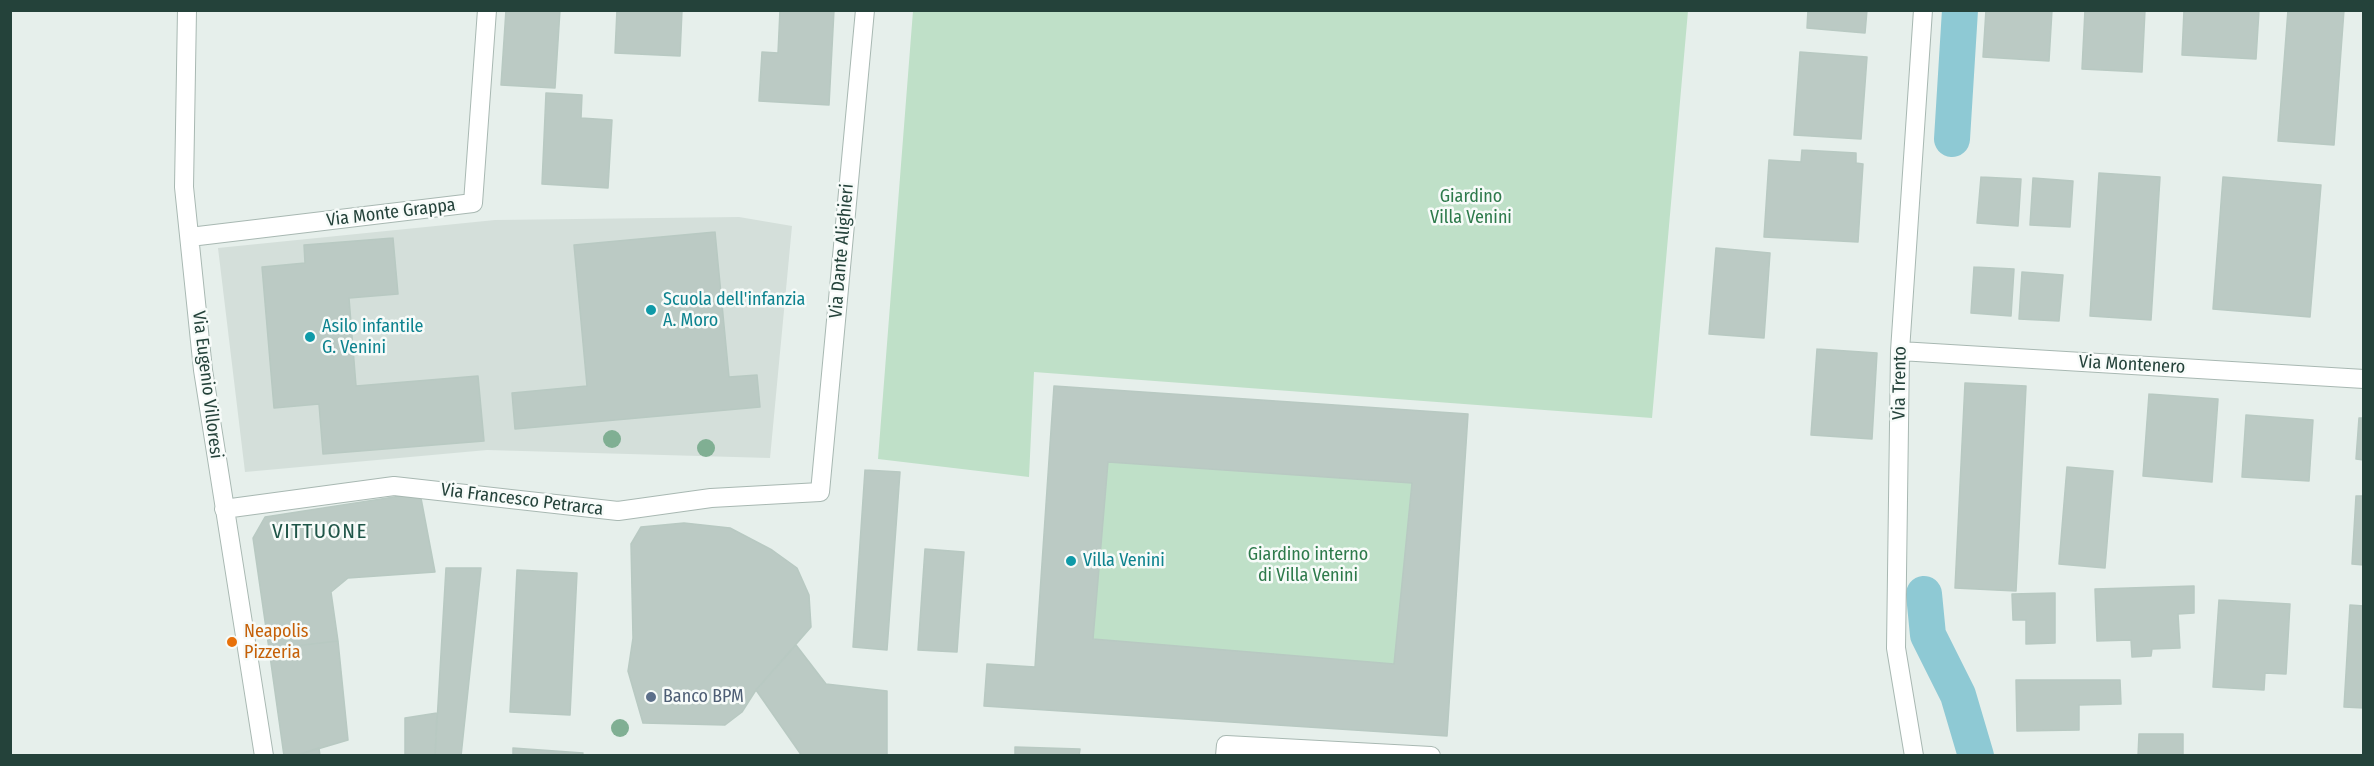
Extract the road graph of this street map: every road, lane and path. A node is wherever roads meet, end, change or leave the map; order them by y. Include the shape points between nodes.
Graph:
1 (187, 10) edge
2 (486, 10) edge
3 (865, 10) edge
4 (1923, 10) edge
5 (190, 237) junction
6 (1900, 351) junction
7 (2364, 379) edge
8 (820, 492) joint
9 (224, 509) junction
10 (1226, 750) edge
11 (264, 756) edge
12 (1431, 756) edge
13 (1914, 756) edge

1 - 5 street, Via Eugenio Villoresi via 184,187
2 - 5 street, Via Monte Grappa via 473,203
3 - 8 street, Via Dante Alighieri
4 - 6 street, Via Trento
5 - 9 street, Via Eugenio Villoresi via 203,370
6 - 7 street, Via Montenero
6 - 13 street, Via Trento via 1896,648
8 - 9 street, Via Francesco Petrarca via 711,498 618,511 394,486
9 - 11 street, Via Eugenio Villoresi
10 - 12 street

